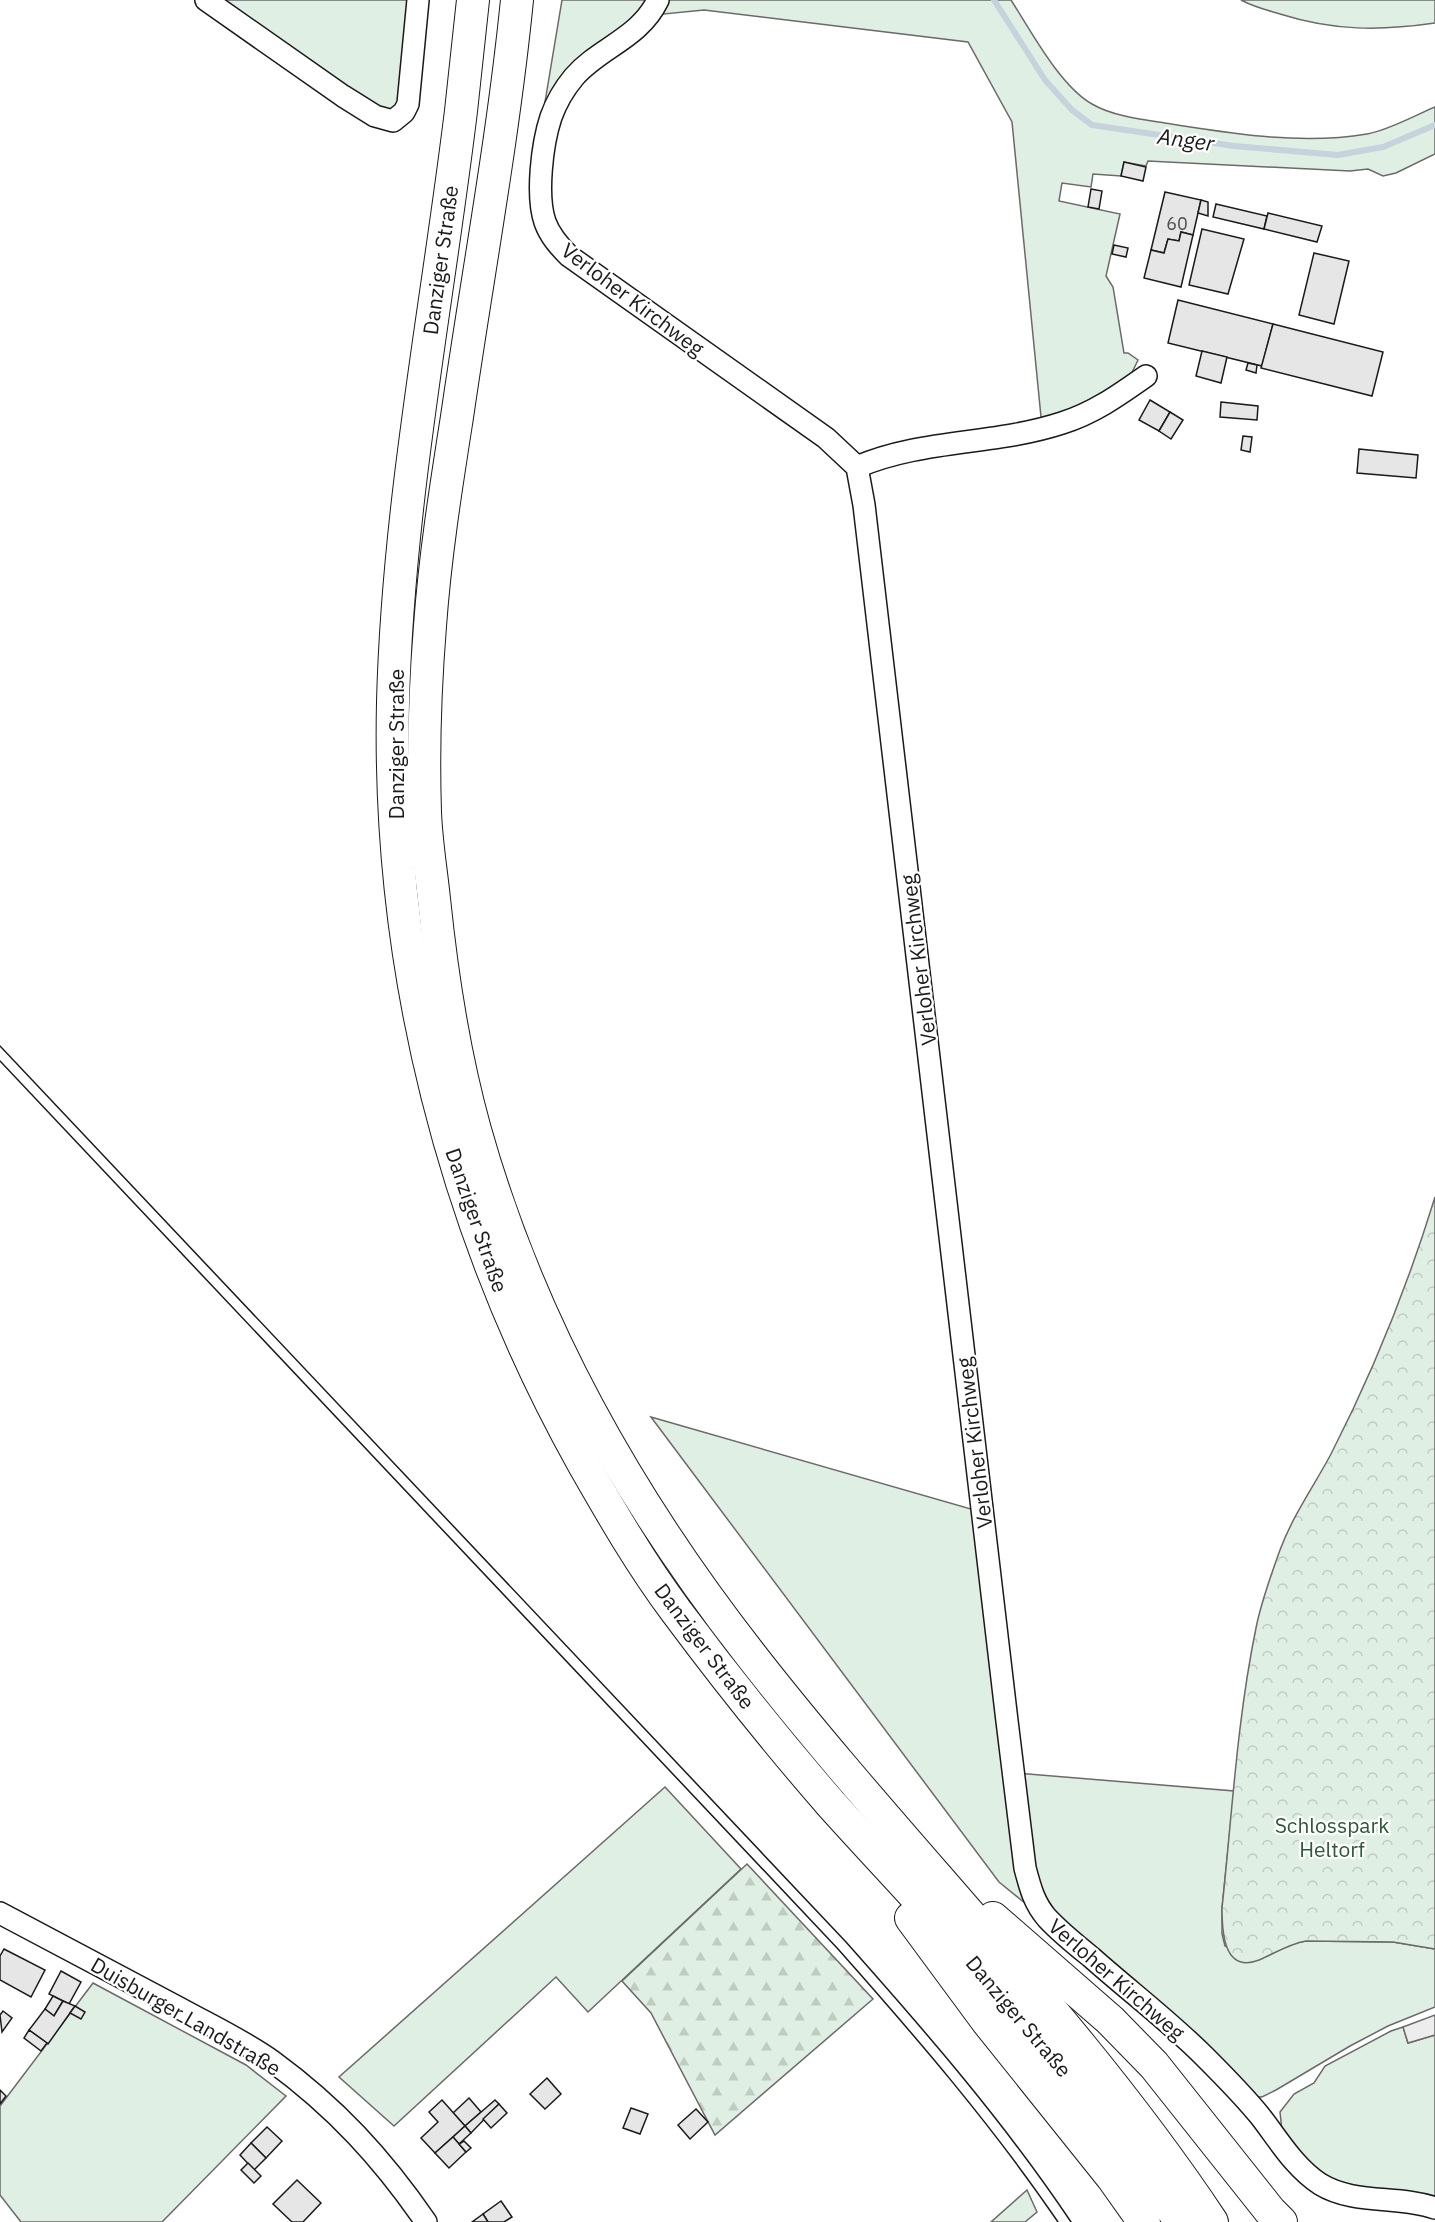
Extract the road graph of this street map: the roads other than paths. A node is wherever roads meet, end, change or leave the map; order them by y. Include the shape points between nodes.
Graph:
1 (206, 0) edge
2 (418, 0) edge
3 (472, 0) edge
4 (517, 0) edge
5 (658, 0) edge
6 (1146, 376) dead end
7 (857, 466) junction
8 (830, 1801) junction
9 (922, 1859) junction
10 (0, 1913) edge
11 (1435, 2208) edge
12 (426, 2222) edge
13 (1144, 2222) edge
14 (1181, 2222) edge
15 (1212, 2222) edge
16 (1281, 2222) edge

1 - 2 street via 343,96 375,116 393,121 408,104
3 - 8 highway, Danziger Straße via 461,112 410,489 393,705 405,931 423,1040 469,1208 511,1318 558,1418 624,1536 674,1608
4 - 9 highway, Danziger Straße via 438,543 430,625 425,818 452,1029 475,1130 501,1210 585,1402 653,1520 749,1653
5 - 7 street, Verloher Kirchweg via 636,30 586,65 557,102 545,142 541,184 541,208 548,229 569,256 826,438
6 - 7 street via 1098,408 1061,424 906,451
7 - 11 street, Verloher Kirchweg via 1008,1732 1031,1892 1037,1905 1067,1937 1203,2055 1306,2174 1322,2185 1357,2196
8 - 13 highway via 832,1823 906,1912
8 - 14 highway, Danziger Straße via 1049,2051
9 - 15 highway, Danziger Straße via 1086,2053
9 - 16 highway via 950,1871 1001,1926 1110,2020 1154,2065
10 - 12 street, Duisburger Landstraße via 270,2060 307,2088 365,2143

